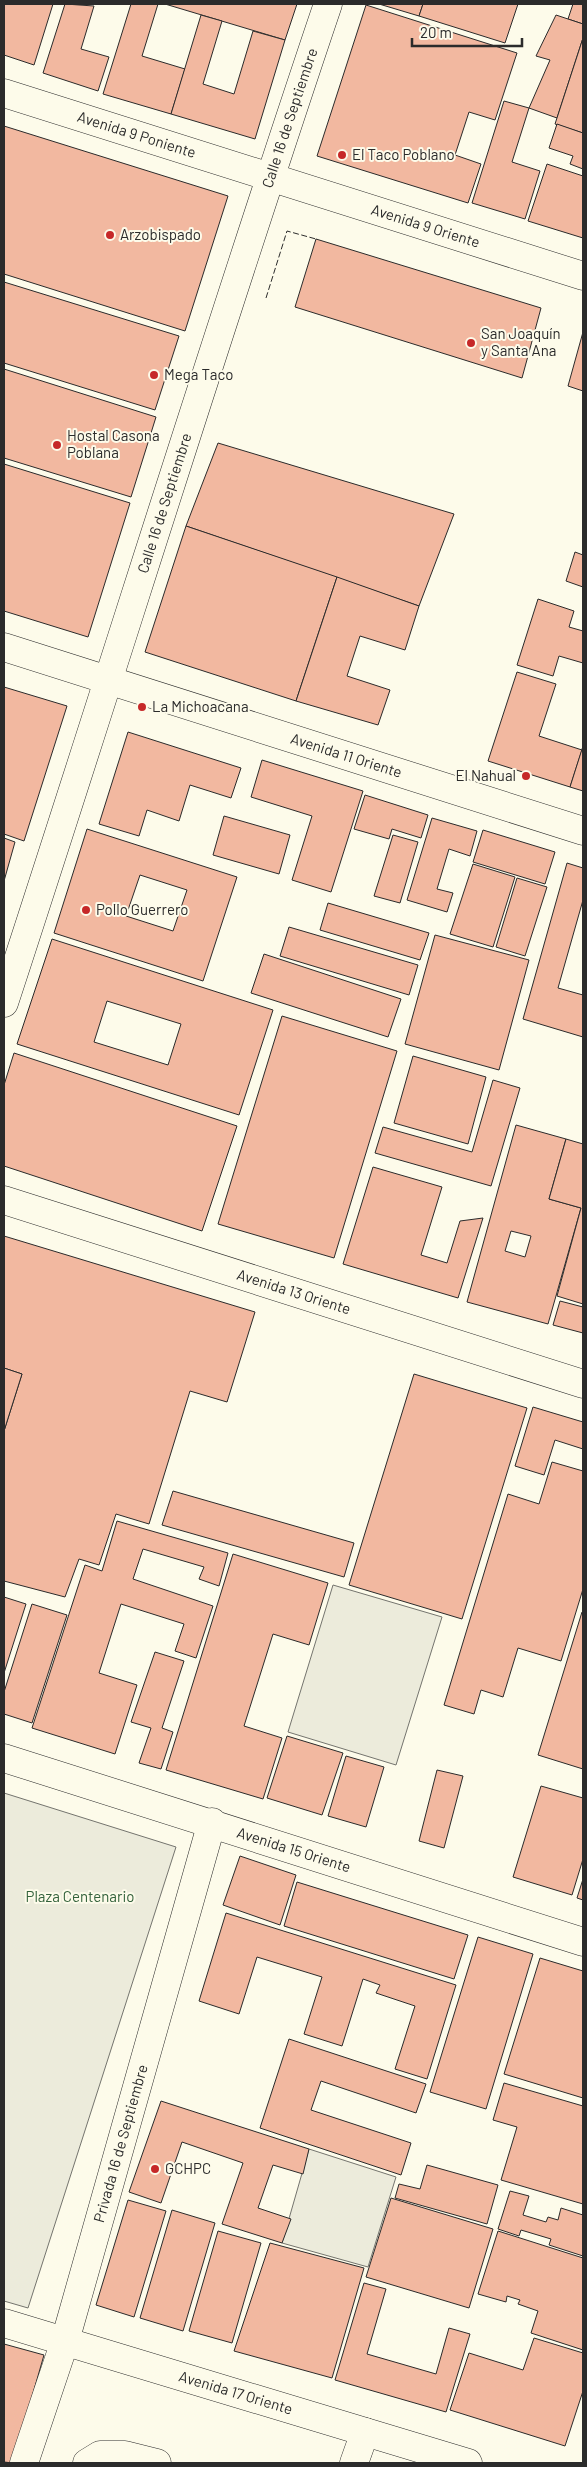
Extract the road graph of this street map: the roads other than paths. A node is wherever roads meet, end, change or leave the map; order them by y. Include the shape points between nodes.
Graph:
1 (328, 4) edge
2 (4, 93) edge
3 (269, 179) junction
4 (583, 276) edge
5 (4, 647) edge
6 (110, 680) junction
7 (583, 830) edge
8 (4, 1003) edge
9 (4, 1200) edge
10 (583, 1384) edge
11 (4, 1758) edge
12 (212, 1822) junction
13 (583, 1942) edge
14 (4, 2322) edge
15 (65, 2341) junction
16 (365, 2432) junction
17 (24, 2463) edge
18 (87, 2463) edge
19 (156, 2463) edge
20 (354, 2463) edge
21 (468, 2463) edge

1 - 3 street, Calle 16 de Septiembre
2 - 3 street, Avenida 9 Poniente
3 - 4 street, Avenida 9 Oriente
3 - 6 street, Calle 16 de Septiembre
5 - 6 street, Avenida 11 Oriente
6 - 7 street, Avenida 11 Oriente
6 - 8 street, Calle 16 de Septiembre
9 - 10 street, Avenida 13 Oriente
11 - 12 street, Avenida 15 Oriente
12 - 13 street, Avenida 15 Oriente
12 - 15 street, Privada 16 de Septiembre
14 - 15 street, Avenida 17 Oriente
15 - 16 street, Avenida 17 Oriente
15 - 17 street, Privada 16 de Septiembre
16 - 20 street
16 - 21 street, Avenida 17 Oriente
18 - 19 street via 100,2455 126,2455

